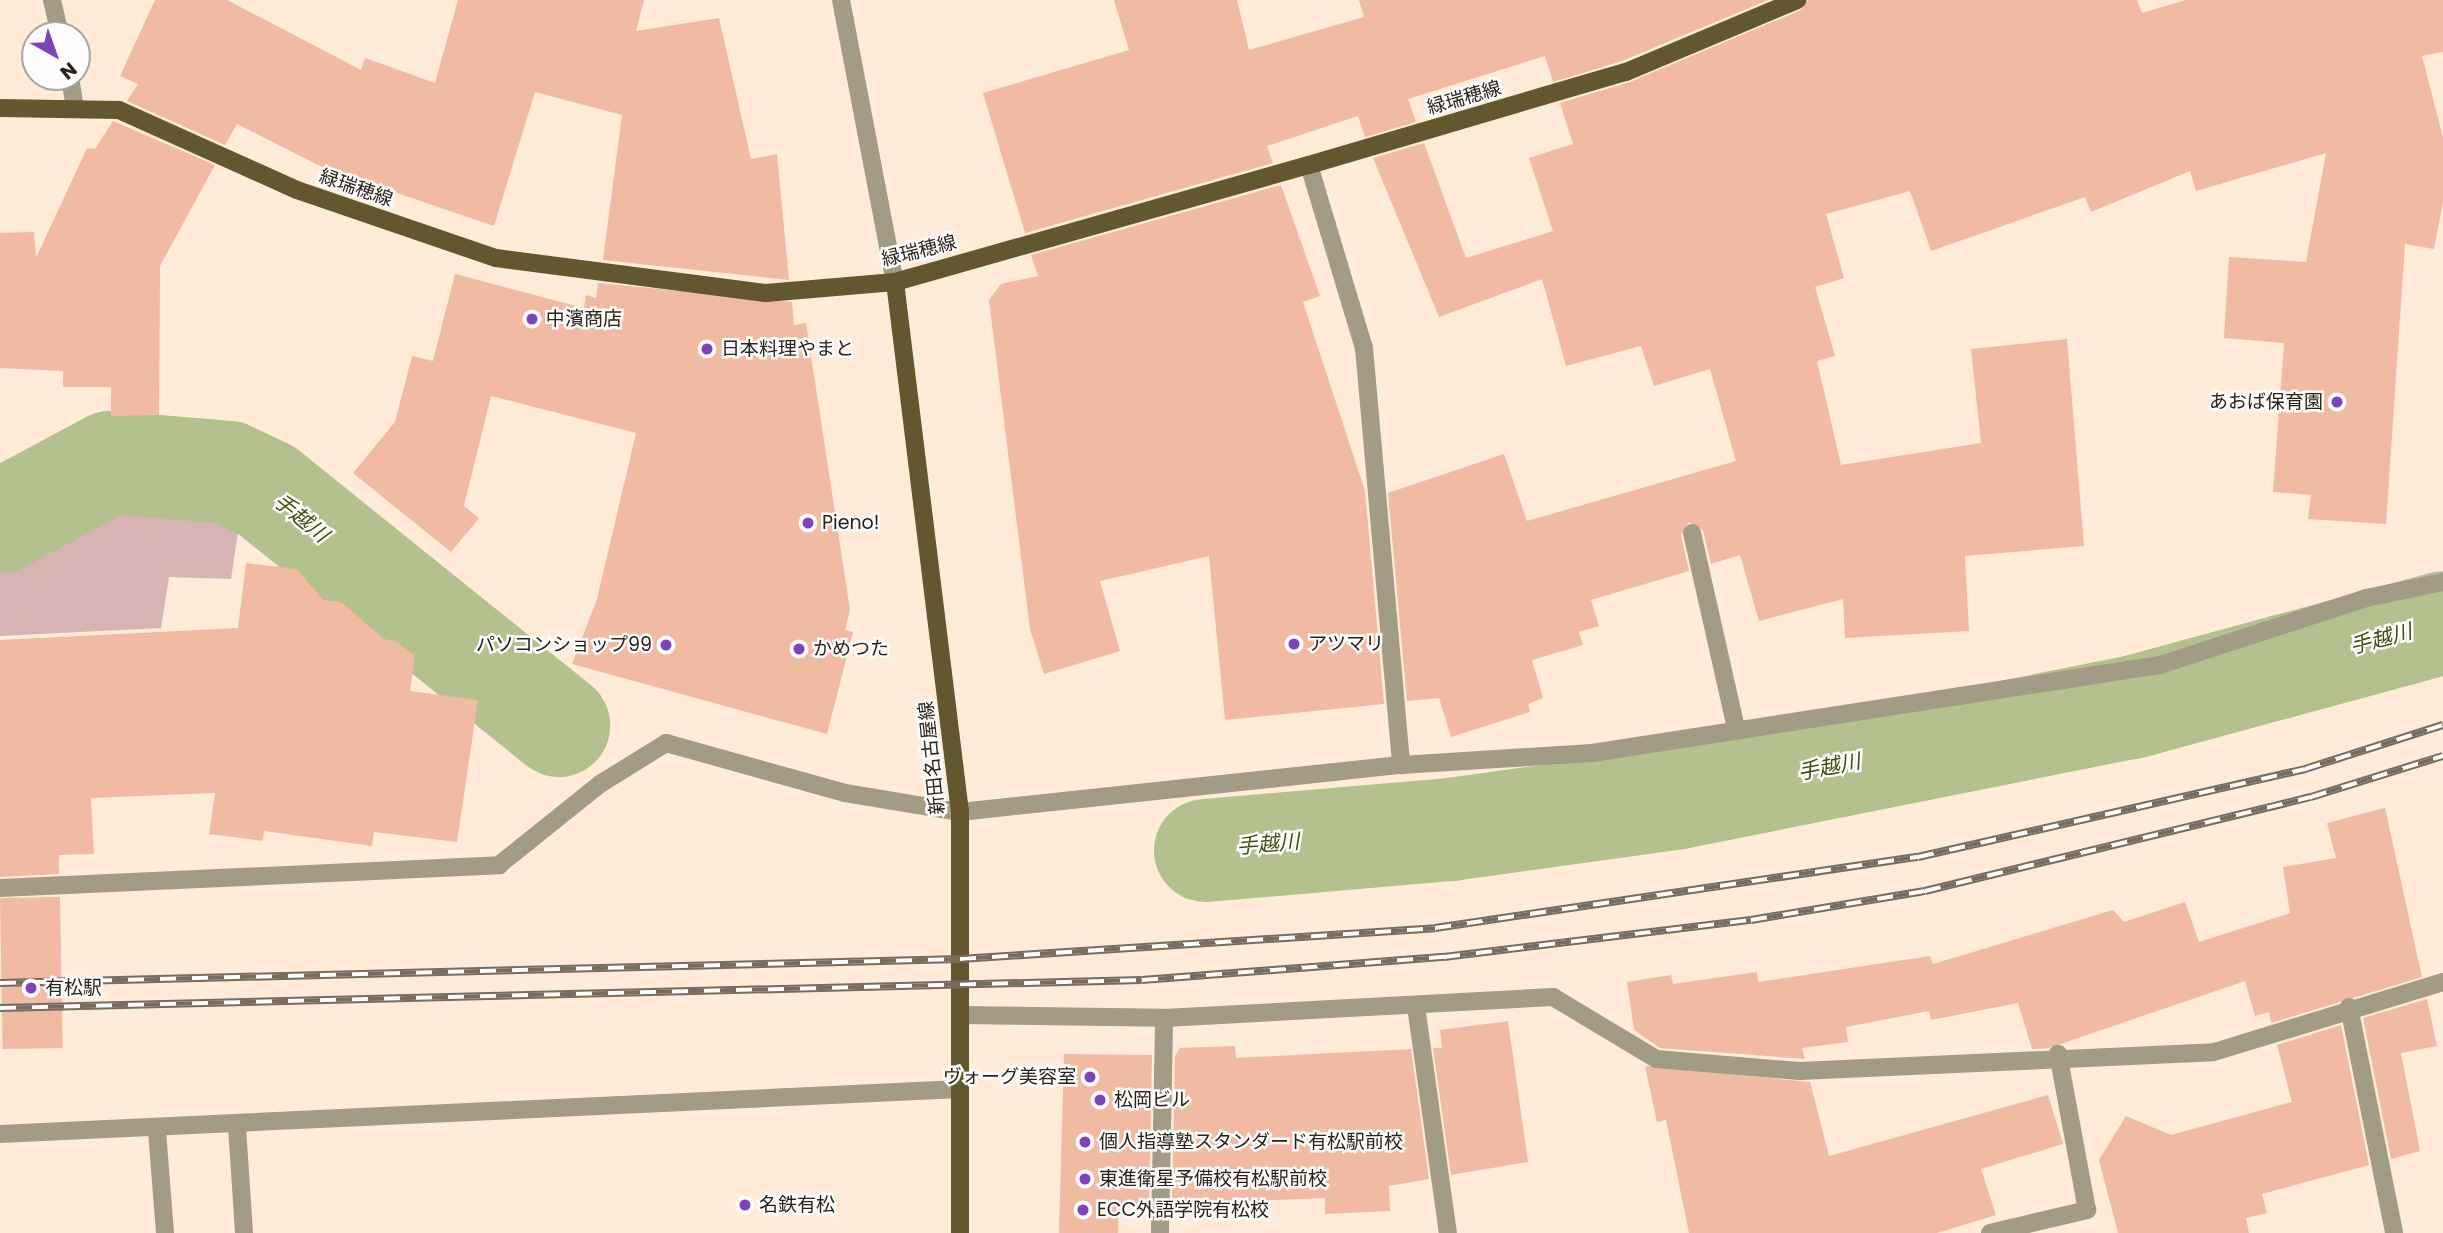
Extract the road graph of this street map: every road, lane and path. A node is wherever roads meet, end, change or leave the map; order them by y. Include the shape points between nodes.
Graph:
1 (51, 0) edge
2 (841, 0) edge
3 (1797, 0) edge
4 (56, 21) edge
5 (72, 91) edge
6 (0, 108) edge
7 (75, 108) junction
8 (1309, 165) junction
9 (895, 282) junction
10 (1692, 533) dead end
11 (2443, 582) edge
12 (1737, 728) junction
13 (1401, 765) junction
14 (960, 812) junction
15 (0, 888) edge
16 (2443, 982) edge
17 (1416, 1006) junction
18 (2349, 1007) junction
19 (960, 1015) junction
20 (1164, 1018) junction
21 (2058, 1054) junction
22 (960, 1089) junction
23 (237, 1126) junction
24 (157, 1131) junction
25 (0, 1134) edge
26 (165, 1233) edge
27 (244, 1233) edge
28 (961, 1233) edge
29 (1160, 1233) edge
30 (1448, 1233) edge
31 (1990, 1233) edge
32 (2394, 1233) edge

1 - 4 street
2 - 9 street
3 - 8 main road, 緑瑞穂線 via 1626,72
5 - 7 street
6 - 7 main road, 緑瑞穂線
7 - 9 main road, 緑瑞穂線 via 118,110 298,190 496,258 766,293
8 - 9 main road, 緑瑞穂線
8 - 13 street via 1364,348
9 - 14 main road, 新田名古屋線
10 - 12 street
11 - 12 street via 2366,598 2160,665
12 - 13 street via 1592,753
13 - 14 street
14 - 15 street via 845,793 666,743 600,784 499,865
14 - 19 main road, 新田名古屋線
16 - 18 street
17 - 20 street
17 - 21 street via 1553,998 1656,1059 1800,1071
17 - 30 street
18 - 21 street via 2214,1052
18 - 32 street
19 - 20 street
19 - 22 main road, 新田名古屋線
20 - 29 street
21 - 31 street via 2087,1210
22 - 23 street
22 - 28 main road, 新田名古屋線
23 - 24 street
23 - 27 street
24 - 25 street
24 - 26 street

